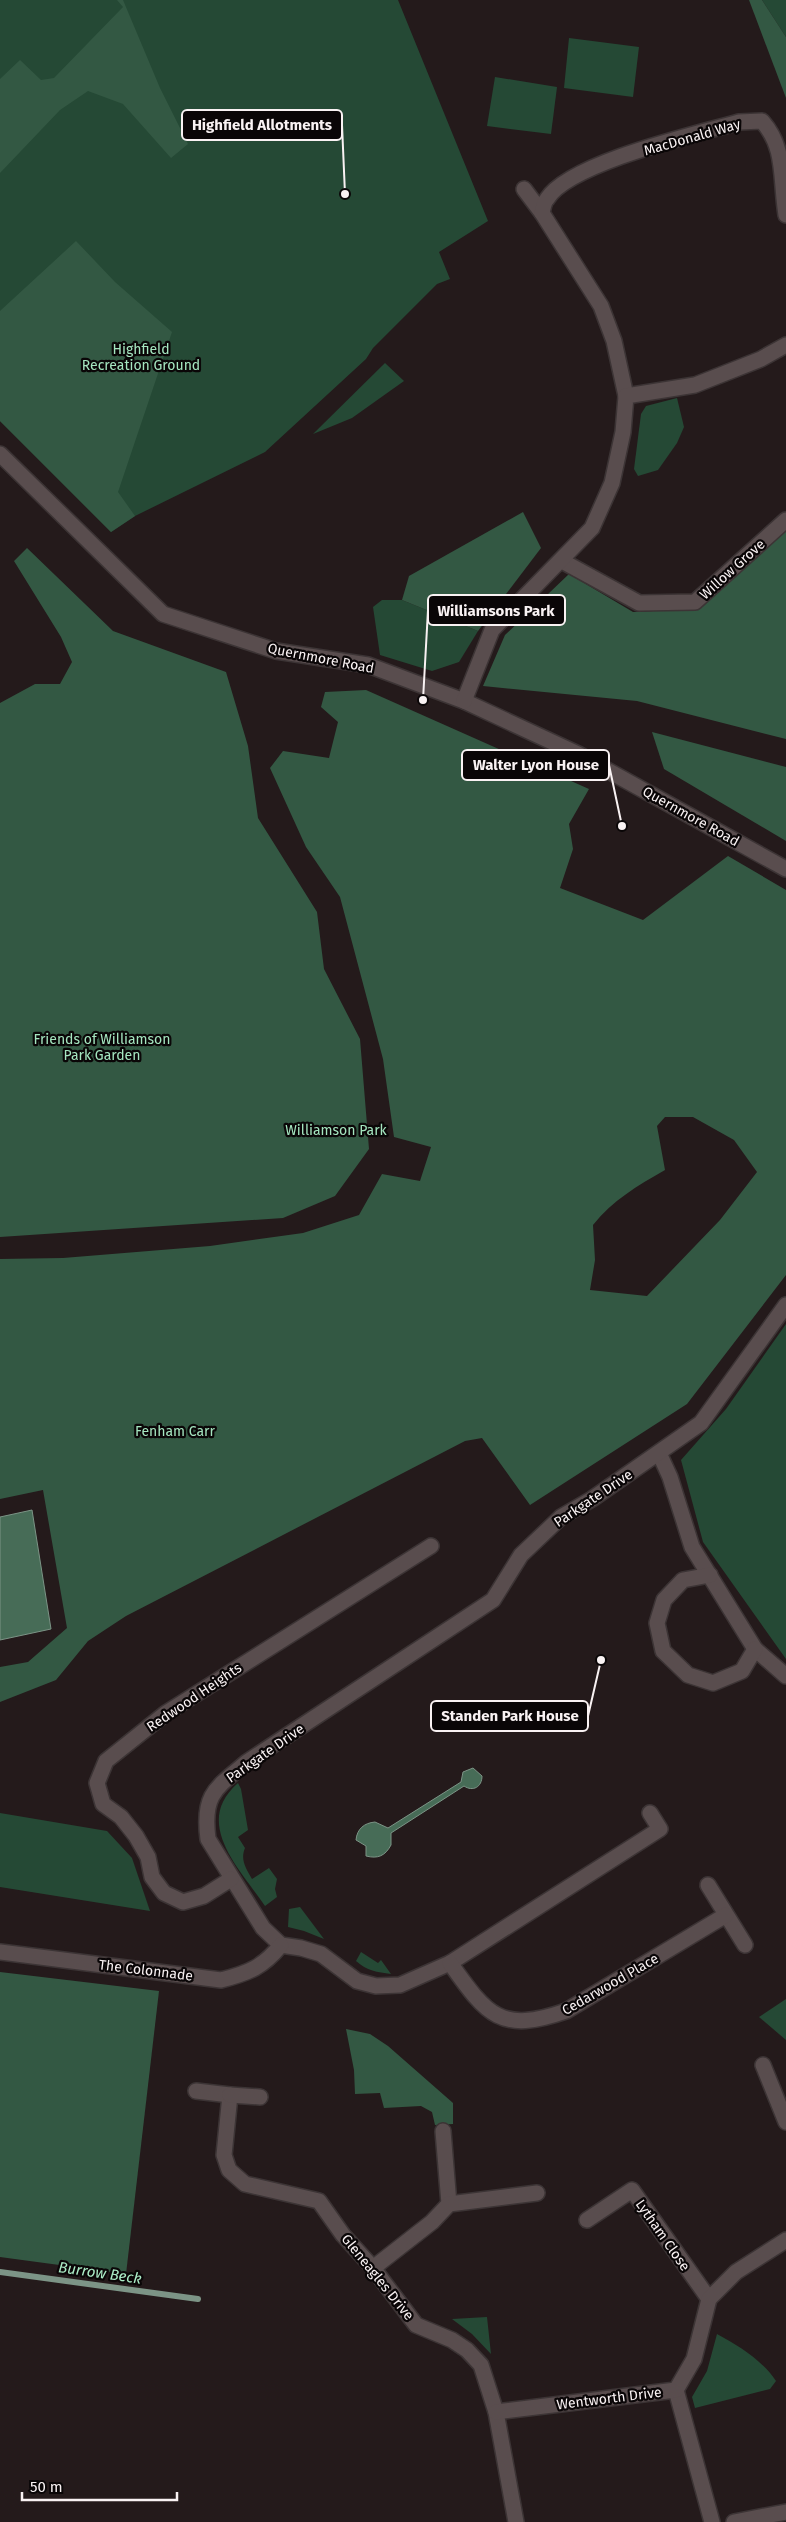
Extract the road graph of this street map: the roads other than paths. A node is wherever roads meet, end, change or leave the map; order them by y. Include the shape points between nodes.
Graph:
1 (524, 189) dead end
2 (542, 213) junction
3 (786, 215) edge
4 (786, 345) edge
5 (626, 396) junction
6 (0, 454) edge
7 (786, 520) edge
8 (562, 561) junction
9 (464, 701) junction
10 (786, 869) edge
11 (786, 1305) edge
12 (659, 1453) junction
13 (431, 1546) dead end
14 (710, 1575) junction
15 (755, 1650) junction
16 (786, 1676) edge
17 (650, 1813) dead end
18 (231, 1878) junction
19 (708, 1885) dead end
20 (726, 1915) junction
21 (282, 1945) junction
22 (744, 1945) dead end
23 (0, 1952) edge
24 (450, 1964) junction
25 (763, 2065) dead end
26 (196, 2091) dead end
27 (230, 2095) junction
28 (260, 2097) dead end
29 (786, 2122) edge
30 (443, 2131) dead end
31 (537, 2193) dead end
32 (449, 2204) junction
33 (587, 2220) dead end
34 (786, 2240) edge
35 (373, 2268) junction
36 (709, 2299) junction
37 (676, 2390) junction
38 (496, 2412) junction
39 (786, 2512) edge
40 (516, 2522) edge
41 (712, 2522) edge
42 (734, 2522) edge

1 - 2 street
2 - 3 street, MacDonald Way via 546,198 563,183 598,164 739,122 762,121 776,132 784,151
2 - 5 street via 601,306 614,341
4 - 5 street via 695,386
5 - 8 street via 623,432 607,497 592,528
6 - 9 street, Quernmore Road via 163,614 276,651 368,665
7 - 8 street, Willow Grove via 695,602 639,604
8 - 9 street via 492,630
9 - 10 street, Quernmore Road via 578,754
11 - 12 street, Parkgate Drive via 701,1423
12 - 14 street via 692,1547
12 - 18 street, Parkgate Drive via 560,1517 521,1555 493,1600 247,1762 214,1790 207,1806 208,1839
13 - 18 street, Redwood Heights via 166,1713 106,1761 97,1784 103,1804 121,1817 136,1836 148,1857 152,1877 164,1892 183,1902 204,1896
14 - 15 street
14 - 15 street via 683,1580 664,1600 657,1623 663,1652 688,1674 713,1683 742,1671
15 - 16 street
17 - 24 street via 660,1829
18 - 21 street, Parkgate Drive via 263,1928
19 - 20 street
20 - 22 street
20 - 24 street, Cedarwood Place via 566,2011 541,2020 515,2022 490,2013
21 - 23 street, The Colonnade via 269,1960 247,1974 221,1980
21 - 24 street via 320,1954 357,1981 376,1986 400,1985
25 - 29 street
26 - 27 street
27 - 28 street
27 - 35 street, Gleneagles Drive via 224,2155 229,2170 245,2184 319,2201 343,2235
30 - 32 street
31 - 32 street
32 - 35 street via 432,2222
33 - 36 street, Lytham Close via 632,2190
34 - 36 street via 736,2272
35 - 38 street, Gleneagles Drive via 416,2325 452,2340 481,2365
36 - 37 street, Wentworth Drive via 694,2359
37 - 38 street, Wentworth Drive
37 - 41 street
38 - 40 street, Gleneagles Drive
39 - 42 street

